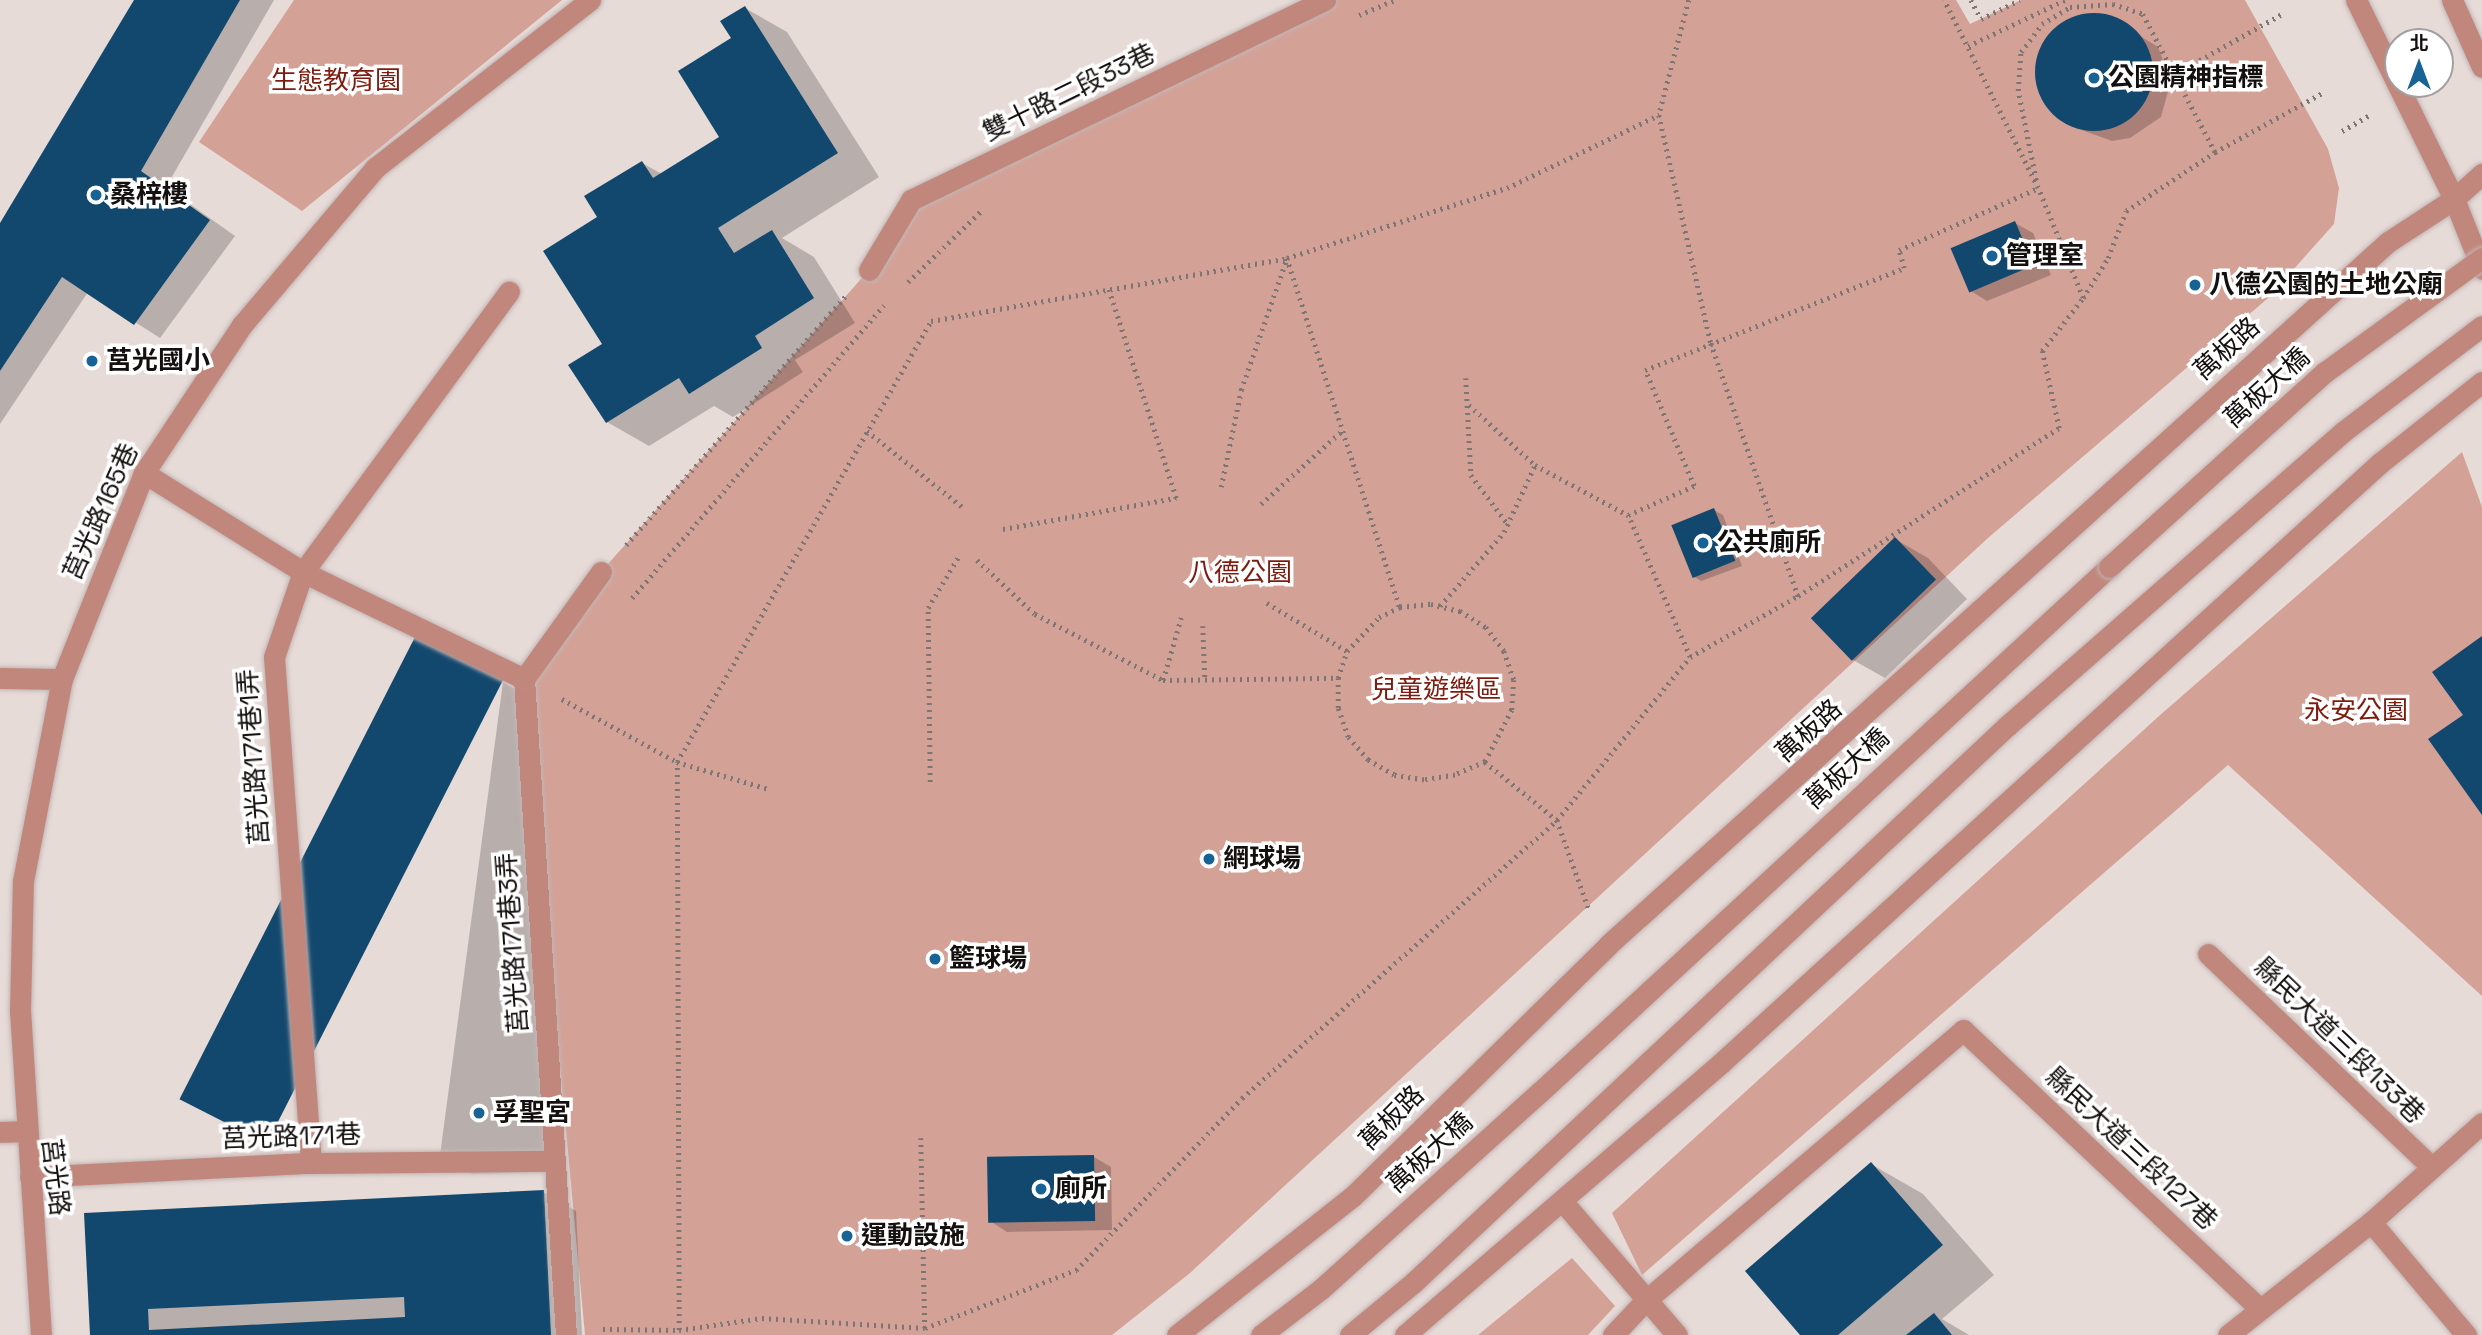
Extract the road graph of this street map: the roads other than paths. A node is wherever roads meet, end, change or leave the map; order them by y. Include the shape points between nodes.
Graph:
1 (590, 0) edge
2 (1325, 0) edge
3 (2356, 0) edge
4 (2452, 0) edge
5 (2482, 66) edge
6 (2482, 174) edge
7 (2454, 199) junction
8 (2482, 258) edge
9 (2482, 269) edge
10 (869, 270) road end
11 (509, 292) dead end
12 (2482, 326) edge
13 (2482, 382) edge
14 (144, 473) junction
15 (303, 572) junction
16 (601, 572) road end
17 (0, 678) edge
18 (62, 679) junction
19 (524, 679) junction
20 (2208, 954) dead end
21 (2482, 1123) edge
22 (26, 1131) junction
23 (0, 1132) edge
24 (555, 1161) junction
25 (311, 1163) junction
26 (2432, 1167) junction
27 (30, 1177) junction
28 (1563, 1202) junction
29 (2371, 1222) junction
30 (1645, 1301) junction
31 (2260, 1309) junction
32 (41, 1335) edge
33 (566, 1335) edge
34 (1177, 1335) edge
35 (1261, 1335) edge
36 (1350, 1335) edge
37 (1405, 1335) edge
38 (1613, 1335) edge
39 (1677, 1335) edge
40 (2228, 1335) edge
41 (2466, 1335) edge

1 - 14 street, 莒光路165巷 via 375,168 242,325
2 - 10 street, 雙十路二段33巷 via 911,200
3 - 7 street
4 - 5 street
6 - 7 street, 萬板路
7 - 9 street
7 - 34 street, 萬板路 via 2388,242 1608,945 1352,1197
8 - 35 street, 萬板大橋, bridge via 2325,372 1540,1092 1321,1289
11 - 15 street, 莒光路171巷1弄
12 - 36 street via 2344,431 2007,726 1414,1282
13 - 28 street via 2380,463
14 - 15 street
14 - 18 street, 莒光路165巷
15 - 19 street
15 - 25 street, 莒光路171巷1弄 via 274,657
16 - 19 street
17 - 18 street
18 - 22 street, 莒光路165巷 via 23,881 20,1012
19 - 24 street, 莒光路171巷3弄
20 - 26 street, 縣民大道三段133巷
21 - 26 street
22 - 23 street, 莒光路
22 - 27 street, 莒光路
24 - 25 street, 莒光路171巷
24 - 33 street, 莒光路171巷3弄
25 - 27 street, 莒光路171巷
26 - 29 street
27 - 32 street, 莒光路
28 - 30 street
28 - 37 street
29 - 31 street
29 - 41 street
30 - 31 street, 縣民大道三段127巷 via 1963,1030
30 - 38 street
30 - 39 street
31 - 40 street

